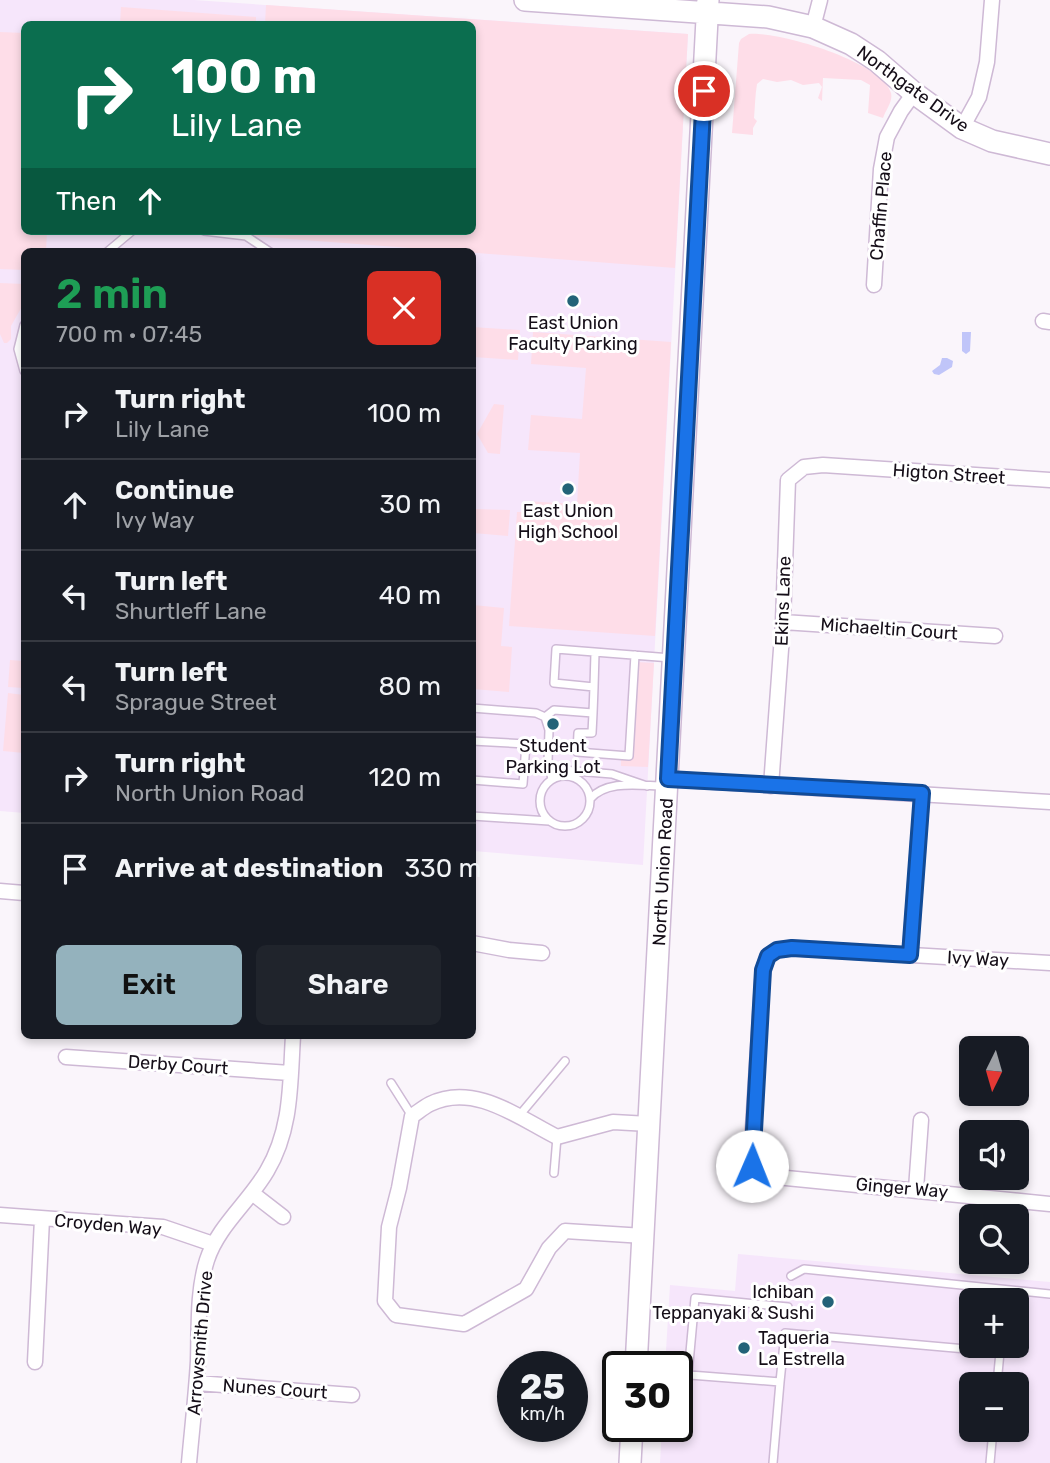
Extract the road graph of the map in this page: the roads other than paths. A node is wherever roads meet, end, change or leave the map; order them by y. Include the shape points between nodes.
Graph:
1 (525, 0) edge
2 (820, 0) edge
3 (992, 0) edge
4 (708, 6) edge
5 (813, 27) junction
6 (915, 93) junction
7 (962, 128) junction
8 (1050, 154) edge
9 (127, 235) edge
10 (238, 235) edge
11 (112, 248) edge
12 (264, 248) edge
13 (874, 285) dead end
14 (21, 337) edge
15 (21, 360) edge
16 (847, 467) joint
17 (1050, 480) edge
18 (783, 622) junction
19 (995, 636) dead end
20 (595, 653) junction
21 (635, 655) junction
22 (675, 658) junction
23 (594, 687) junction
24 (476, 708) edge
25 (593, 713) junction
26 (545, 717) junction
27 (476, 741) edge
28 (551, 769) junction
29 (552, 779) junction
30 (476, 780) edge
31 (661, 784) junction
32 (771, 786) junction
33 (922, 793) junction
34 (590, 799) junction
35 (1050, 802) edge
36 (476, 816) edge
37 (550, 821) junction
38 (0, 891) edge
39 (21, 893) edge
40 (476, 944) edge
41 (542, 953) dead end
42 (910, 955) junction
43 (1050, 963) edge
44 (293, 1039) edge
45 (66, 1057) dead end
46 (565, 1061) dead end
47 (290, 1073) junction
48 (391, 1083) dead end
49 (412, 1116) junction
50 (518, 1118) junction
51 (921, 1120) dead end
52 (649, 1124) junction
53 (557, 1137) junction
54 (755, 1170) joint
55 (554, 1173) dead end
56 (916, 1189) junction
57 (252, 1193) junction
58 (1050, 1204) edge
59 (0, 1215) edge
60 (282, 1217) dead end
61 (42, 1219) junction
62 (644, 1236) junction
63 (213, 1244) junction
64 (790, 1276) dead end
65 (1050, 1294) edge
66 (788, 1307) dead end
67 (637, 1351) edge
68 (690, 1351) edge
69 (35, 1362) dead end
70 (998, 1372) edge
71 (693, 1374) edge
72 (780, 1382) junction
73 (197, 1383) junction
74 (352, 1395) dead end
75 (631, 1442) edge
76 (992, 1442) edge
77 (189, 1463) edge
78 (630, 1463) edge
79 (774, 1463) edge
80 (990, 1463) edge

1 - 4 street, Northgate Drive
2 - 5 street
3 - 7 street via 979,97
4 - 5 street, Northgate Drive
4 - 22 street, North Union Road
5 - 6 street, Northgate Drive via 851,44
6 - 7 street, Northgate Drive
6 - 13 street, Chaffin Place via 887,137
7 - 8 street, Northgate Drive via 992,141
9 - 11 lane
10 - 12 lane
14 - 15 lane
16 - 17 street, Higton Street
16 - 18 street, Ekins Lane via 804,467 788,480
18 - 19 street, Michaeltin Court
18 - 32 street, Ekins Lane
20 - 21 lane
20 - 23 lane
20 - 23 lane via 556,649 554,683
21 - 22 lane
21 - 25 lane via 629,756 577,752 578,733 592,733
22 - 31 street, North Union Road
23 - 25 lane
24 - 26 lane
25 - 26 lane via 554,710
26 - 28 lane
27 - 30 lane via 526,744 523,784
28 - 29 lane
28 - 31 lane
29 - 34 lane via 576,779
29 - 37 lane via 540,799
31 - 32 street
31 - 34 lane via 611,786 596,791
31 - 52 street, North Union Road
32 - 33 street
33 - 35 street
33 - 42 street
34 - 37 lane via 580,821 565,826
36 - 37 lane
38 - 39 street
40 - 41 street
42 - 43 street, Ivy Way
42 - 54 street, Ivy Way via 792,948 768,956 763,970 751,1159
44 - 47 street, Arrowsmith Drive
45 - 47 street, Derby Court
46 - 50 lane
47 - 57 street, Arrowsmith Drive via 289,1112 281,1141
48 - 49 lane
49 - 50 street via 431,1103 477,1097
49 - 62 street via 389,1227 385,1301 396,1315 464,1324 526,1289 549,1248 565,1231
50 - 53 street
51 - 56 street
52 - 53 street via 613,1122
52 - 62 street, North Union Road
53 - 55 lane
54 - 56 street, Ginger Way via 766,1176
56 - 58 street, Ginger Way
57 - 60 street
57 - 63 street, Arrowsmith Drive
59 - 61 street, Croyden Way
61 - 63 street, Croyden Way via 163,1227
61 - 69 street
62 - 67 street, North Union Road
63 - 73 street, Arrowsmith Drive via 201,1305
64 - 65 lane via 804,1269
66 - 68 lane via 695,1298
70 - 72 lane via 1000,1352 785,1333
71 - 72 lane
72 - 79 lane
73 - 74 street, Nunes Court
73 - 77 street, Arrowsmith Drive
75 - 78 street
76 - 80 lane

